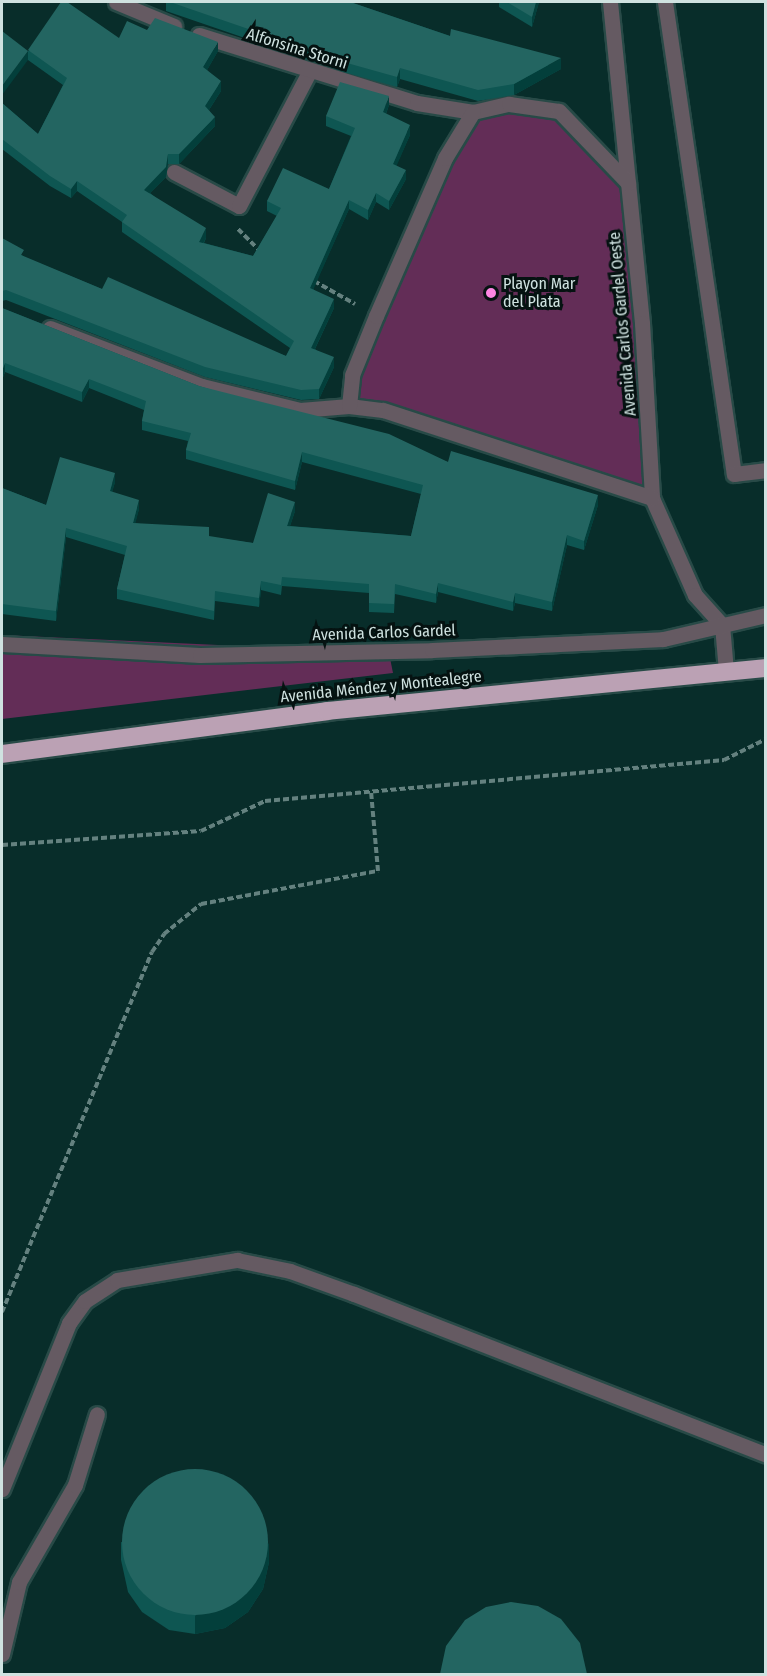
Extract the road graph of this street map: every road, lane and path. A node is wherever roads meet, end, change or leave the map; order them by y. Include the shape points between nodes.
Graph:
1 (116, 2) edge
2 (610, 2) edge
3 (665, 2) edge
4 (309, 72) junction
5 (473, 112) junction
6 (174, 172) dead end
7 (628, 183) junction
8 (239, 206) junction
9 (266, 254) edge
10 (306, 276) edge
11 (376, 316) junction
12 (32, 321) edge
13 (349, 406) junction
14 (765, 470) edge
15 (652, 498) junction
16 (765, 615) edge
17 (722, 625) junction
18 (2, 644) edge
19 (765, 668) edge
20 (726, 671) junction
21 (765, 739) edge
22 (2, 754) edge
23 (371, 791) junction
24 (2, 845) edge
25 (2, 1312) edge
26 (97, 1414) dead end
27 (765, 1455) edge
28 (2, 1489) edge
29 (2, 1653) edge

1 - 4 street, Alfonsina Storni
2 - 7 street, Avenida Carlos Gardel Oeste
3 - 14 street via 734,474
4 - 5 street, Alfonsina Storni
4 - 8 street
5 - 7 street via 510,104 559,111
5 - 11 street via 445,158
6 - 8 street
7 - 15 street, Avenida Carlos Gardel Oeste
8 - 9 path via 232,221
10 - 11 path
11 - 13 street via 352,375
12 - 13 street via 202,386 300,410
13 - 15 street via 442,427
15 - 17 street, Avenida Carlos Gardel Oeste via 695,595
16 - 17 street, Avenida Carlos Gardel
17 - 18 street, Avenida Carlos Gardel via 663,639 432,650 200,655
17 - 20 street
19 - 20 highway, Avenida Méndez y Montealegre
20 - 22 highway, Avenida Méndez y Montealegre via 327,711
21 - 23 path via 724,760
23 - 24 path via 265,801 201,831
23 - 25 path via 378,872 201,904 164,934 152,952
26 - 29 street via 75,1485 19,1582
27 - 28 street via 354,1294 290,1271 237,1260 117,1280 85,1301 69,1323

